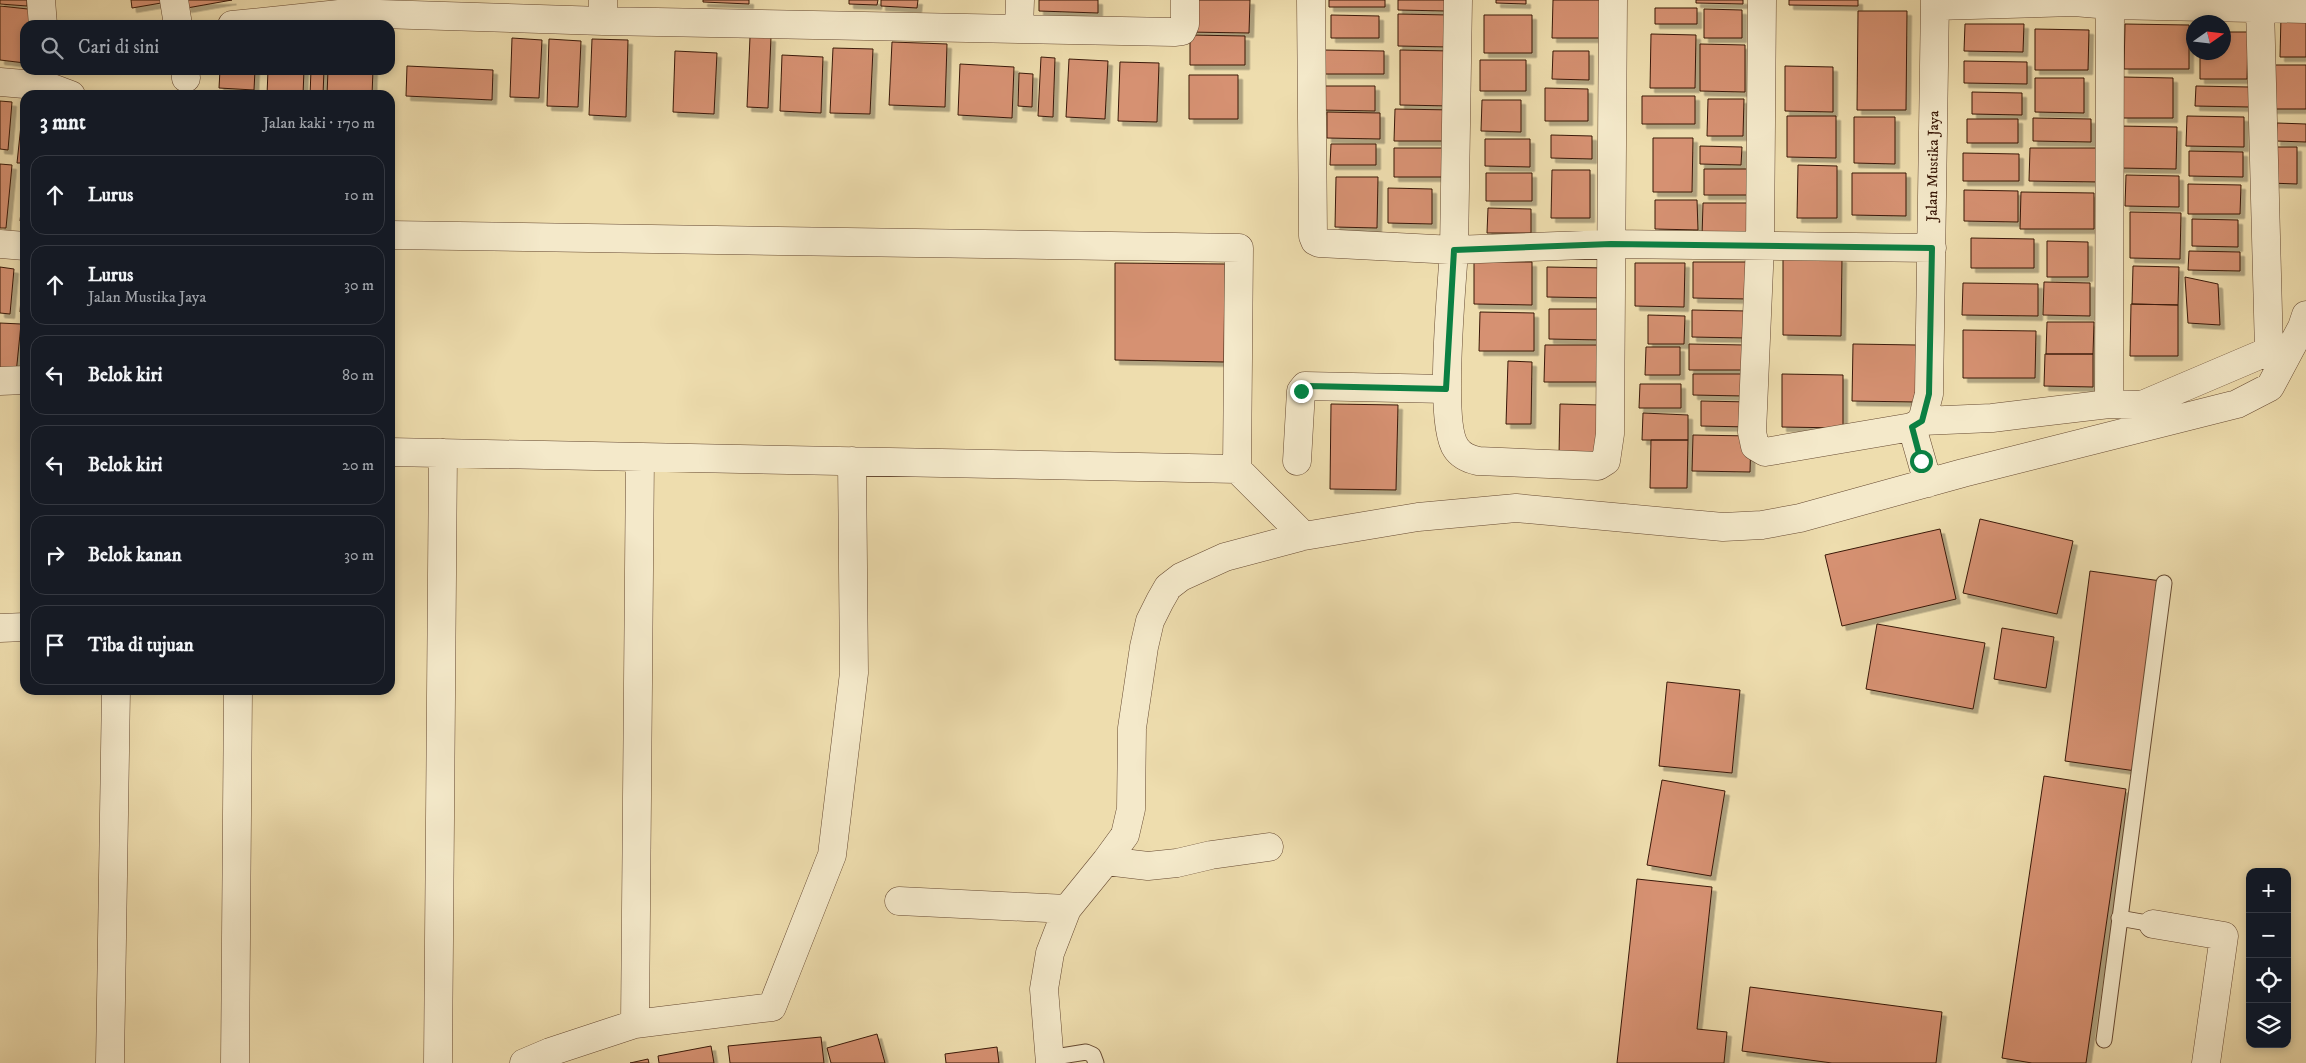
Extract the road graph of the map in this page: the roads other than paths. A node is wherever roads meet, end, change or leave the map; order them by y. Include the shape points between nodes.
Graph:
1 (41, 0) edge
2 (174, 0) edge
3 (1020, 0) edge
4 (1185, 0) edge
5 (1311, 0) edge
6 (1458, 0) edge
7 (1613, 0) edge
8 (1762, 0) edge
9 (2074, 1) edge
10 (1935, 3) edge
11 (2220, 3) edge
12 (2110, 5) junction
13 (340, 6) edge
14 (2260, 7) junction
15 (2306, 9) edge
16 (603, 11) edge
17 (43, 20) edge
18 (177, 20) edge
19 (260, 20) edge
20 (1019, 28) junction
21 (0, 82) edge
22 (55, 84) edge
23 (395, 235) edge
24 (0, 244) edge
25 (1611, 244) junction
26 (1760, 245) junction
27 (20, 246) edge
28 (1932, 248) junction
29 (1454, 250) junction
30 (2306, 315) edge
31 (20, 380) edge
32 (0, 381) edge
33 (1446, 389) junction
34 (2109, 404) junction
35 (1917, 424) junction
36 (395, 452) edge
37 (443, 453) junction
38 (640, 457) junction
39 (852, 461) junction
40 (1297, 461) dead end
41 (1237, 469) junction
42 (1928, 483) junction
43 (1304, 536) junction
44 (2164, 583) dead end
45 (20, 627) edge
46 (0, 628) edge
47 (116, 695) edge
48 (238, 695) edge
49 (1269, 847) dead end
50 (1106, 861) junction
51 (899, 901) dead end
52 (1067, 909) junction
53 (2119, 918) junction
54 (2153, 924) joint
55 (635, 1024) junction
56 (2104, 1040) dead end
57 (1049, 1060) edge
58 (110, 1063) edge
59 (235, 1063) edge
60 (438, 1063) edge
61 (524, 1063) edge
62 (1096, 1063) edge
63 (2206, 1063) edge

1 - 17 street
2 - 18 street
3 - 20 street
4 - 20 street via 1182,31
5 - 29 street via 1315,241
6 - 29 street
7 - 25 street
8 - 26 street
9 - 10 street
9 - 12 street
10 - 28 street, Jalan Mustika Jaya
11 - 12 street
11 - 14 street
12 - 34 street
13 - 16 street
13 - 19 street
14 - 15 street
14 - 34 street via 2269,351 2142,405
16 - 20 street
21 - 22 street
23 - 41 street via 1239,248
24 - 27 street
25 - 26 street
25 - 29 street
25 - 33 street via 1610,434 1606,461 1598,466 1469,459 1451,439
26 - 28 street
26 - 35 street via 1752,432 1755,446 1765,452
28 - 35 street, Jalan Mustika Jaya via 1929,394
29 - 33 street
30 - 42 street via 2270,387 2237,404
31 - 32 street
33 - 40 street via 1305,386 1301,391
34 - 35 street
35 - 42 street
36 - 37 street
37 - 38 street
37 - 60 street
38 - 39 street
38 - 55 street
39 - 41 street
39 - 55 street via 854,673 832,855 772,1008
41 - 43 street
42 - 43 street via 1800,518 1762,525 1723,527 1516,508 1418,517
43 - 50 street via 1225,557 1201,567 1168,587 1160,600 1150,621 1144,647 1132,728 1131,809 1125,835
44 - 53 lane
45 - 46 street
47 - 58 street
48 - 59 street
49 - 50 street via 1148,866
50 - 52 street
51 - 52 street
52 - 57 street via 1050,953 1044,989
53 - 54 lane
53 - 56 lane
54 - 63 street via 2224,936
55 - 61 street
57 - 62 lane via 1086,1052 1093,1055

